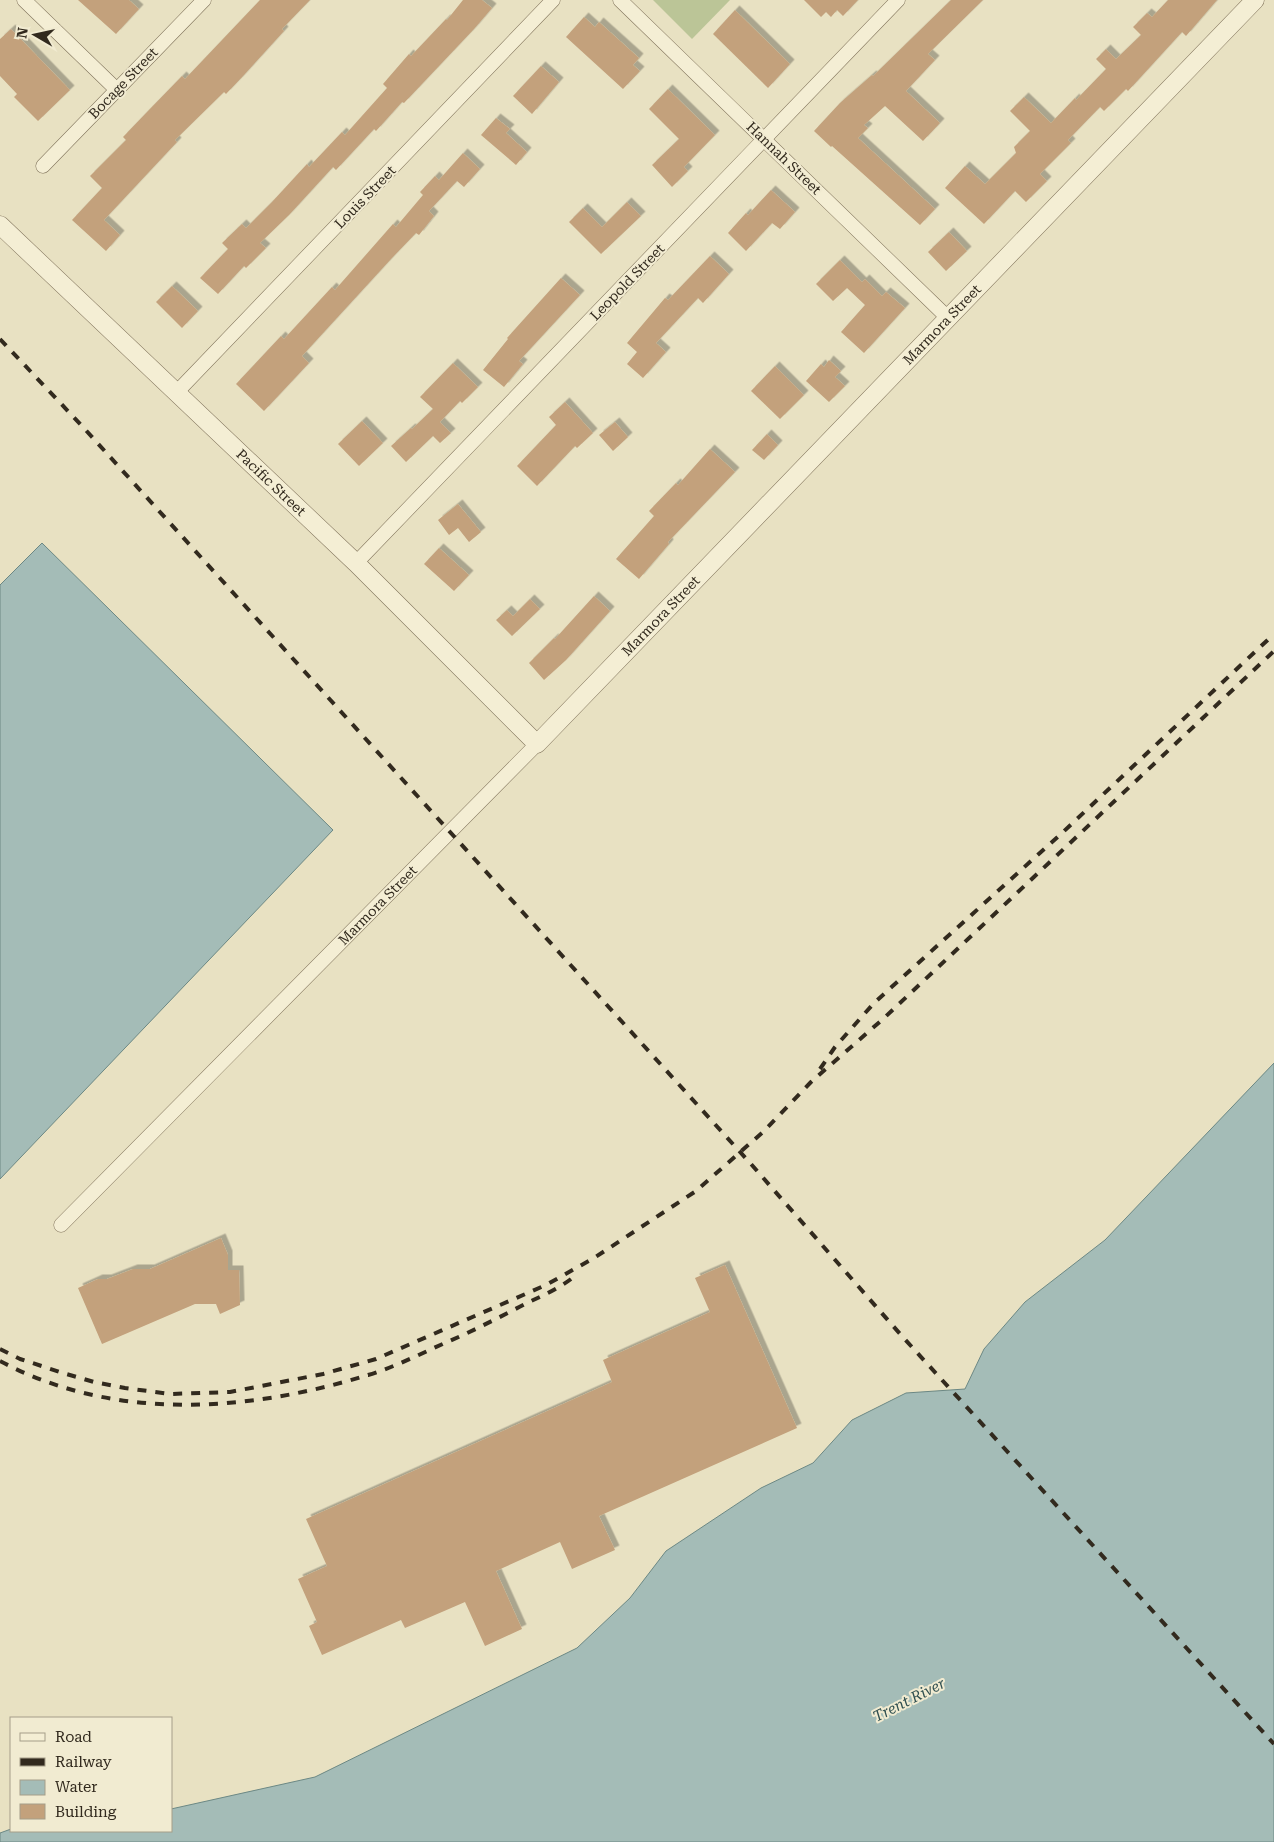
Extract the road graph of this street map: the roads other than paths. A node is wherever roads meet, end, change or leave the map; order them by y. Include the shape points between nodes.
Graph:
1 (24, 0) edge
2 (204, 0) edge
3 (553, 0) edge
4 (620, 0) edge
5 (898, 0) edge
6 (1254, 0) edge
7 (116, 90) junction
8 (765, 139) junction
9 (43, 166) dead end
10 (0, 225) edge
11 (948, 317) junction
12 (176, 393) junction
13 (356, 563) junction
14 (537, 744) junction
15 (62, 1226) dead end

1 - 7 street
2 - 7 street, Bocage Street
3 - 12 street, Louis Street
4 - 8 street, Hannah Street
5 - 8 street, Leopold Street
6 - 11 street, Marmora Street
7 - 9 street, Bocage Street
8 - 11 street, Hannah Street
8 - 13 street, Leopold Street
10 - 12 street, Pacific Street
11 - 14 street, Marmora Street
12 - 13 street, Pacific Street
13 - 14 street, Pacific Street
14 - 15 street, Marmora Street

